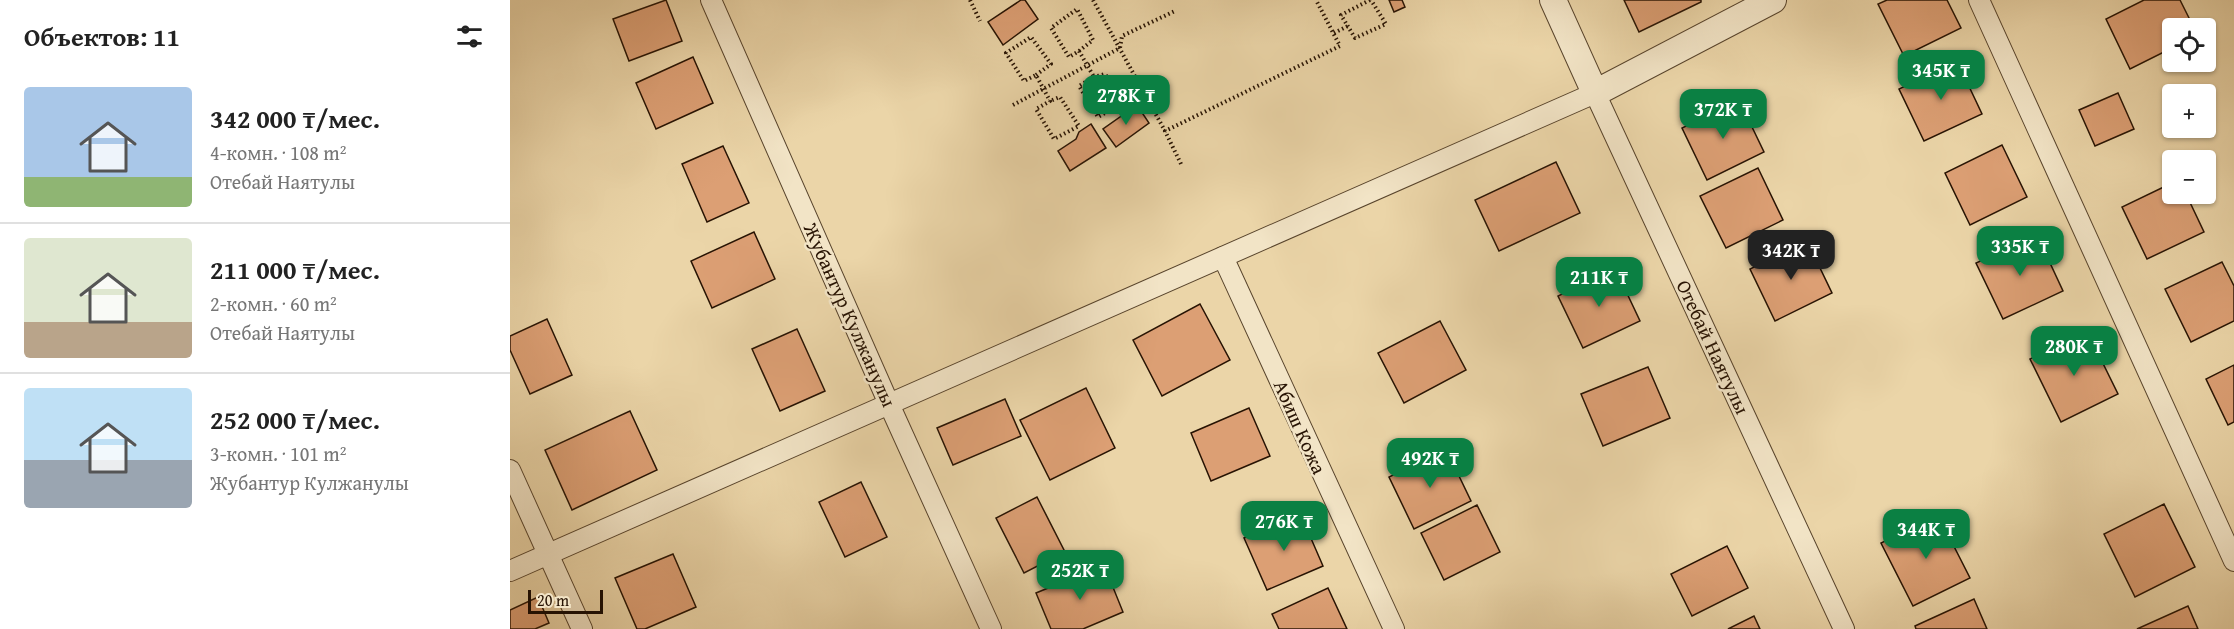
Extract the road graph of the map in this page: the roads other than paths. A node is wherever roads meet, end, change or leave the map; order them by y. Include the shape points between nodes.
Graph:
1 (711, 0) edge
2 (1553, 0) edge
3 (1773, 0) edge
4 (1979, 0) edge
5 (1595, 93) junction
6 (1223, 257) junction
7 (889, 404) junction
8 (510, 470) edge
9 (549, 554) junction
10 (2234, 561) edge
11 (510, 571) edge
12 (582, 629) edge
13 (991, 629) edge
14 (1394, 629) edge
15 (1844, 629) edge

1 - 7 street, Жубантур Кулжанулы
2 - 5 street, Отебай Наятулы
3 - 5 street
4 - 10 street
5 - 6 street
5 - 15 street, Отебай Наятулы
6 - 7 street
6 - 14 street, Абиш Кожа
7 - 9 street
7 - 13 street, Жубантур Кулжанулы
8 - 9 street
9 - 11 street
9 - 12 street

